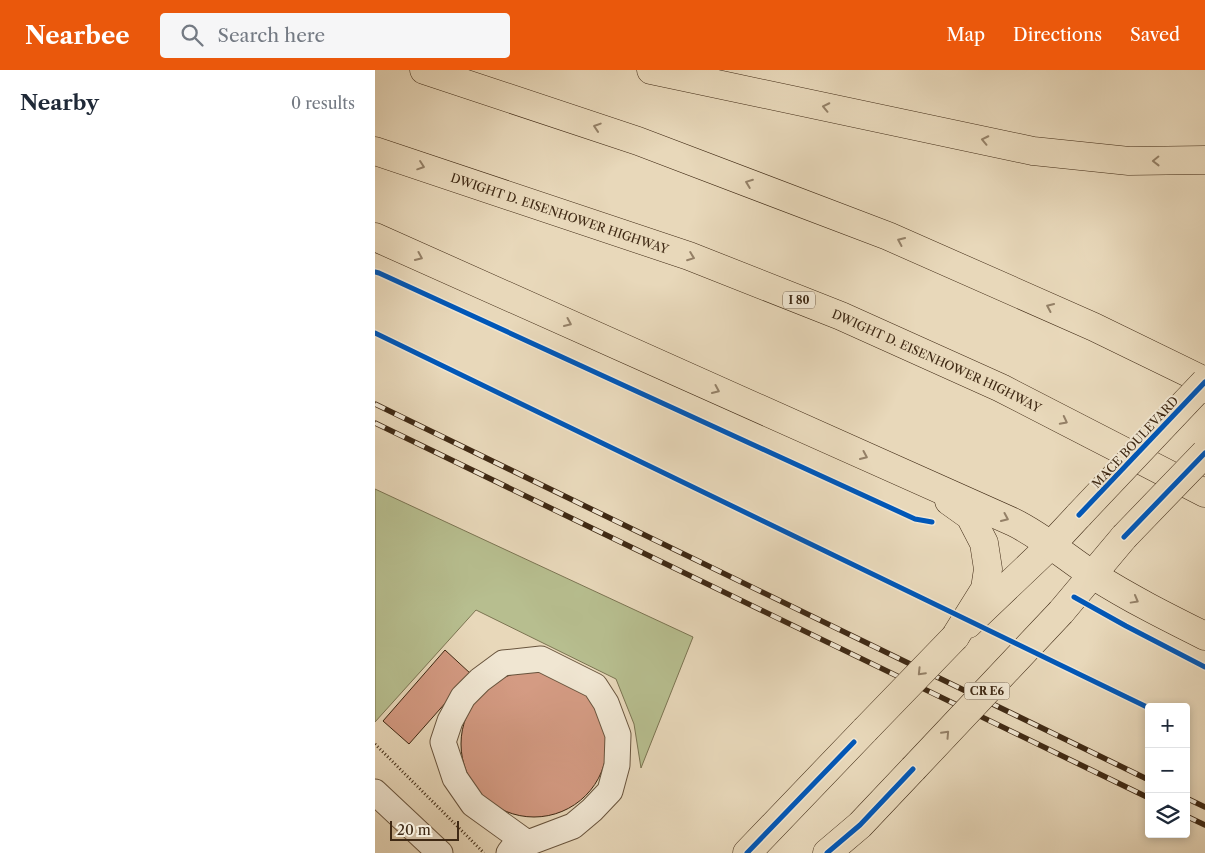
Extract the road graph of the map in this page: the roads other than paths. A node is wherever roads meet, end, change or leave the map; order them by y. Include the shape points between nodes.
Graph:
1 (425, 70) edge
2 (651, 70) edge
3 (375, 151) edge
4 (1205, 160) edge
5 (375, 237) edge
6 (1094, 327) junction
7 (1205, 362) edge
8 (1205, 382) edge
9 (1205, 453) edge
10 (928, 485) junction
11 (1205, 493) edge
12 (1051, 545) junction
13 (1093, 575) junction
14 (1205, 636) edge
15 (955, 637) junction
16 (375, 792) edge
17 (518, 848) edge
18 (440, 853) edge
19 (747, 853) edge
20 (827, 853) edge

6 -> 1 main road via 888,236 638,141
4 -> 2 main road via 1129,162 1033,150
3 -> 11 main road, DWIGHT D. EISENHOWER HIGHWAY / I 80 via 689,256 841,316 1001,388
5 -> 10 main road
6 - 7 main road
6 - 8 main road
8 - 12 main road, MACE BOULEVARD, bridge
9 - 13 main road, CR E6, bridge via 1123,538
10 -> 12 main road via 1021,526
10 - 15 main road via 970,516 984,543 988,569 985,589
12 - 13 main road
12 - 15 main road, MACE BOULEVARD
13 -> 14 main road
20 -> 13 main road, CR E6, bridge via 860,825
15 -> 19 main road, MACE BOULEVARD, bridge
16 - 18 lane
17 - 17 lane via 573,826 610,791 617,765 618,735 606,703 595,686 541,659 503,663 480,680 463,697 449,721 443,742 455,778 473,804

